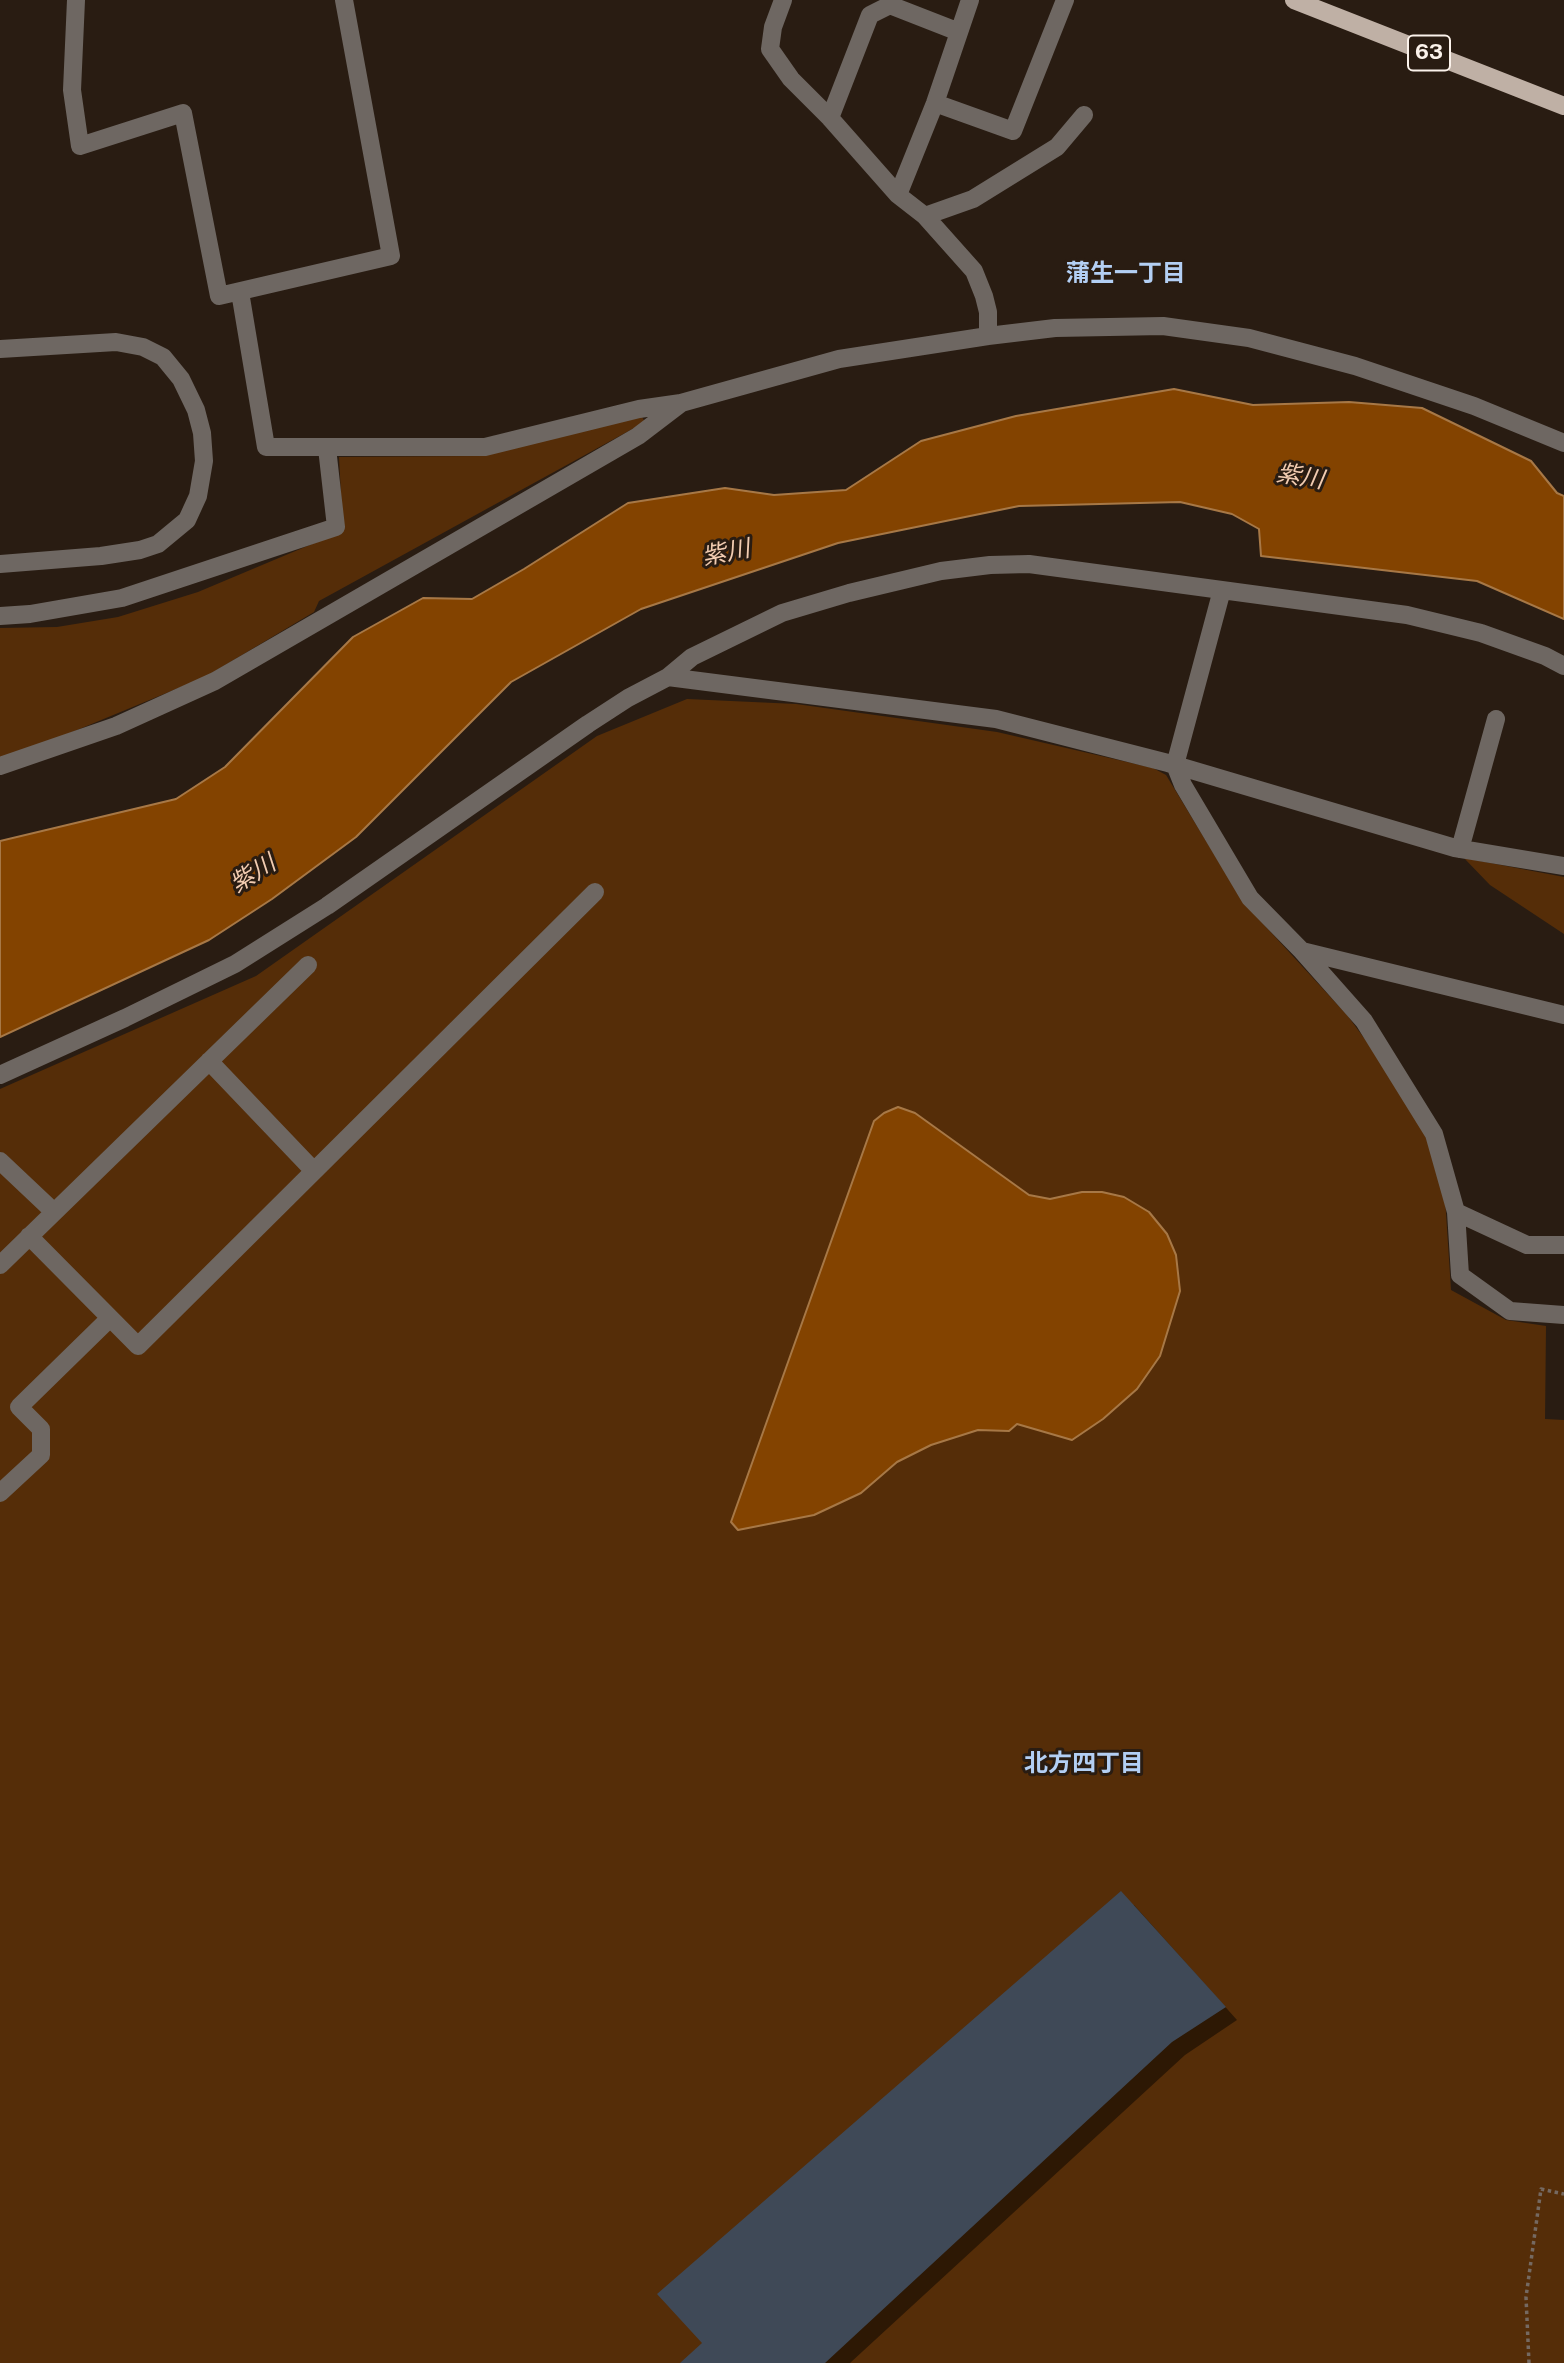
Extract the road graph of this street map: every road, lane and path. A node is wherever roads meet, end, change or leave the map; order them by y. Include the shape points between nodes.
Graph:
1 (76, 0) edge
2 (344, 0) edge
3 (783, 0) edge
4 (970, 0) edge
5 (1065, 0) edge
6 (1294, 0) edge
7 (959, 32) junction
8 (935, 103) junction
9 (1564, 106) edge
10 (1084, 115) dead end
11 (830, 118) junction
12 (898, 194) junction
13 (925, 216) junction
14 (240, 292) junction
15 (988, 336) junction
16 (0, 349) edge
17 (681, 403) junction
18 (1564, 443) edge
19 (327, 448) junction
20 (0, 564) edge
21 (1222, 590) junction
22 (0, 616) edge
23 (1564, 666) edge
24 (668, 677) junction
25 (1496, 719) dead end
26 (1175, 765) junction
27 (0, 766) edge
28 (1460, 849) junction
29 (1564, 866) edge
30 (595, 892) dead end
31 (1302, 951) junction
32 (308, 965) dead end
33 (1564, 1015) edge
34 (209, 1061) junction
35 (0, 1075) edge
36 (0, 1161) edge
37 (313, 1170) junction
38 (53, 1211) junction
39 (1456, 1212) junction
40 (29, 1236) junction
41 (1564, 1245) edge
42 (0, 1265) edge
43 (1564, 1315) edge
44 (109, 1319) junction
45 (0, 1493) edge
46 (1564, 2194) edge
47 (1529, 2363) edge

1 - 14 street via 72,90 79,146 183,113 219,296
2 - 14 street via 391,256
3 - 11 street via 770,50
4 - 7 street
5 - 8 street via 1013,131
6 - 9 main road, 63
7 - 8 street
7 - 11 street via 890,5 870,15
8 - 12 street
10 - 13 street via 1047,154 973,199
11 - 12 street
12 - 13 street
13 - 15 street via 974,271 986,304
14 - 19 street via 266,447
15 - 17 street via 839,359
15 - 18 street via 1055,328 1163,326 1248,338 1355,366 1474,405
16 - 20 street via 116,342 143,347 163,358 181,379 196,410 204,461 198,496 187,520 158,544 101,556
17 - 19 street via 485,447
17 - 27 street via 638,436 215,681 116,726
19 - 22 street via 336,527 122,598
21 - 23 street via 1407,615 1481,633
21 - 24 street via 1029,564 941,570 782,613 692,657
21 - 26 street
24 - 26 street via 996,719
24 - 35 street via 588,724 327,906 235,964
25 - 28 street
26 - 28 street
26 - 31 street via 1250,898
28 - 29 street
30 - 37 street
31 - 33 street
31 - 39 street via 1364,1021 1434,1134
32 - 34 street
34 - 37 street
34 - 38 street
36 - 38 street
37 - 44 street via 138,1346
38 - 40 street
39 - 41 street via 1527,1245
39 - 43 street via 1460,1275 1510,1311
40 - 42 street
40 - 44 street
44 - 45 street via 19,1407 41,1429 41,1455
46 - 47 path via 1541,2189 1525,2297

